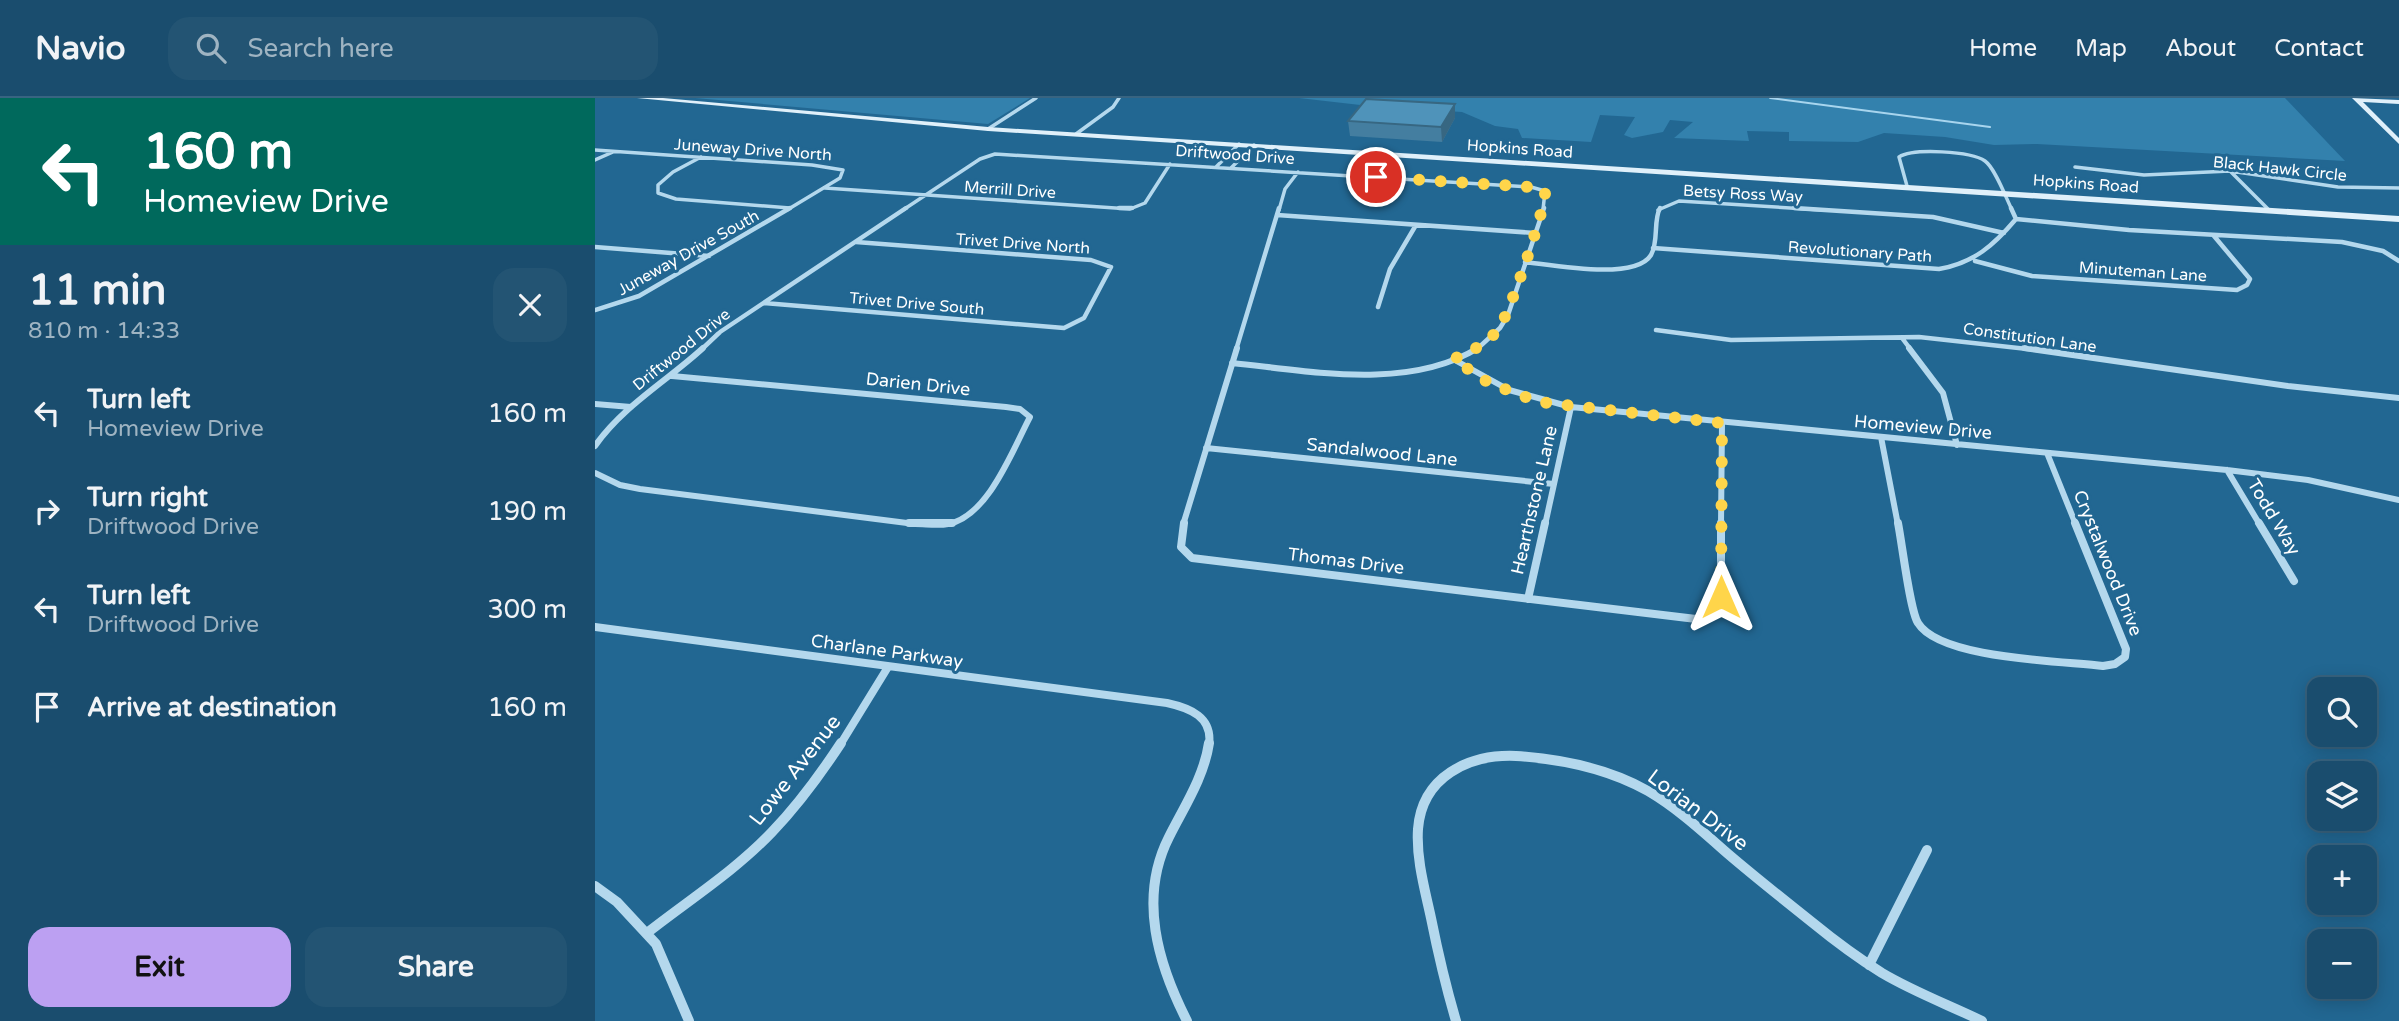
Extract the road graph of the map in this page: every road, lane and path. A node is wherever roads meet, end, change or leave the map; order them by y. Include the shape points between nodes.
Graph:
1 (640, 98) edge
2 (1036, 98) edge
3 (1119, 98) edge
4 (2356, 99) edge
5 (2399, 102) edge
6 (988, 128) junction
7 (1076, 134) junction
8 (2399, 142) edge
9 (1239, 144) junction
10 (1254, 145) junction
11 (595, 150) edge
12 (613, 151) junction
13 (701, 157) junction
14 (595, 160) edge
15 (1170, 164) junction
16 (1216, 167) junction
17 (2075, 167) dead end
18 (1231, 168) junction
19 (1298, 172) junction
20 (2230, 172) junction
21 (1907, 186) junction
22 (825, 188) junction
23 (2399, 188) edge
24 (2003, 192) junction
25 (927, 195) junction
26 (791, 208) junction
27 (2268, 209) junction
28 (1276, 215) junction
29 (2016, 219) junction
30 (2399, 219) edge
31 (1416, 225) junction
32 (1535, 233) junction
33 (2004, 233) junction
34 (2214, 236) junction
35 (855, 242) junction
36 (595, 247) edge
37 (1653, 248) junction
38 (709, 256) junction
39 (1975, 261) junction
40 (2399, 261) edge
41 (1525, 262) junction
42 (764, 303) junction
43 (1378, 307) dead end
44 (595, 310) edge
45 (1067, 327) joint
46 (1656, 330) dead end
47 (1902, 338) junction
48 (1453, 359) junction
49 (1233, 363) junction
50 (672, 376) junction
51 (2399, 398) edge
52 (595, 404) edge
53 (631, 407) junction
54 (1571, 407) junction
55 (1722, 423) junction
56 (1881, 438) junction
57 (1957, 445) junction
58 (595, 446) edge
59 (1206, 448) junction
60 (2047, 453) junction
61 (2227, 470) junction
62 (595, 473) edge
63 (1554, 484) junction
64 (2399, 500) edge
65 (2294, 580) dead end
66 (1528, 599) junction
67 (595, 627) edge
68 (888, 667) junction
69 (1927, 850) dead end
70 (595, 886) edge
71 (647, 933) junction
72 (1869, 965) junction
73 (689, 1021) edge
74 (1187, 1021) edge
75 (1456, 1021) edge
76 (1982, 1021) edge

1 - 6 street, Hopkins Road
2 - 6 street
3 - 7 street
4 - 5 street
4 - 8 street
6 - 7 street, Hopkins Road
7 - 9 street, Hopkins Road
9 - 10 street, Hopkins Road
9 - 16 street
10 - 18 street
10 - 21 street, Hopkins Road
11 - 12 street, Juneway Drive North
12 - 13 street, Juneway Drive North
12 - 14 street
13 - 22 street, Juneway Drive North via 843,170 840,178
13 - 26 street via 664,179 658,193 676,199
15 - 16 street, Driftwood Drive
15 - 25 street, Driftwood Drive via 995,154
15 - 25 street, Merrill Drive via 1145,204 1130,209
16 - 18 street, Driftwood Drive
17 - 20 street, Black Hawk Circle via 2144,175
18 - 19 street, Driftwood Drive
19 - 28 street, Thomas Drive via 1285,189
19 - 32 street, Driftwood Drive via 1541,189 1546,195
20 - 23 street, Black Hawk Circle via 2339,187
20 - 27 street
21 - 24 street, Hopkins Road
21 - 24 street via 1898,162 1900,155 1916,151 1968,155 1987,163
22 - 25 street, Merrill Drive
22 - 26 street, Juneway Drive North
24 - 27 street, Hopkins Road
24 - 29 street
25 - 35 street, Driftwood Drive
26 - 38 street, Juneway Drive South
27 - 30 street, Hopkins Road
28 - 31 street
28 - 49 street, Thomas Drive
29 - 33 street
29 - 34 street
31 - 32 street
31 - 43 street via 1390,268
32 - 41 street, Driftwood Drive
33 - 37 street, Betsy Ross Way via 1933,217 1679,201 1658,209
33 - 39 street
34 - 39 street, Minuteman Lane via 2250,279 2247,285 2237,290 2032,276
34 - 40 street via 2342,242 2383,251
35 - 42 street, Driftwood Drive
35 - 45 street, Trivet Drive North via 1108,264 1110,272 1084,318
36 - 38 street
37 - 39 street, Revolutionary Path via 1939,269
37 - 41 street via 1648,260 1623,269
38 - 44 street, Juneway Drive South via 639,296
41 - 48 street, Driftwood Drive via 1500,328
42 - 45 street, Trivet Drive South
42 - 50 street, Driftwood Drive via 720,332
46 - 47 street, Constitution Lane via 1731,341
47 - 51 street, Constitution Lane via 1956,339
47 - 57 street via 1943,393
48 - 49 street, Driftwood Drive via 1378,375
48 - 54 street, Homeview Drive via 1514,394
49 - 59 street, Thomas Drive
50 - 53 street, Driftwood Drive
50 - 62 street, Darien Drive via 1006,407 1030,417 989,494 974,512 939,526 640,489
52 - 53 street
53 - 58 street, Driftwood Drive
54 - 55 street, Homeview Drive
54 - 63 street, Hearthstone Lane
55 - 56 street, Homeview Drive
55 - 66 street, Thomas Drive via 1718,608 1709,615 1678,618
56 - 57 street, Homeview Drive
56 - 60 street, Crystalwood Drive via 1917,622 1931,638 1962,650 2115,664 2125,657 2126,649
57 - 60 street, Homeview Drive
59 - 63 street, Sandalwood Lane
59 - 66 street, Thomas Drive via 1179,545 1182,553 1192,558
60 - 61 street, Homeview Drive
61 - 64 street, Homeview Drive via 2308,480
61 - 65 street, Todd Way
63 - 66 street, Hearthstone Lane
67 - 68 street, Charlane Parkway
68 - 71 street, Lowe Avenue via 831,758 786,817
68 - 74 street, Charlane Parkway via 1174,705 1201,716 1210,752 1162,845 1153,911 1166,978
69 - 72 street
70 - 71 street
71 - 73 street
72 - 75 street, Lorian Drive via 1650,792 1616,774 1565,762 1491,755 1457,766 1441,779 1430,791 1418,828 1420,867
72 - 76 street, Lorian Drive

